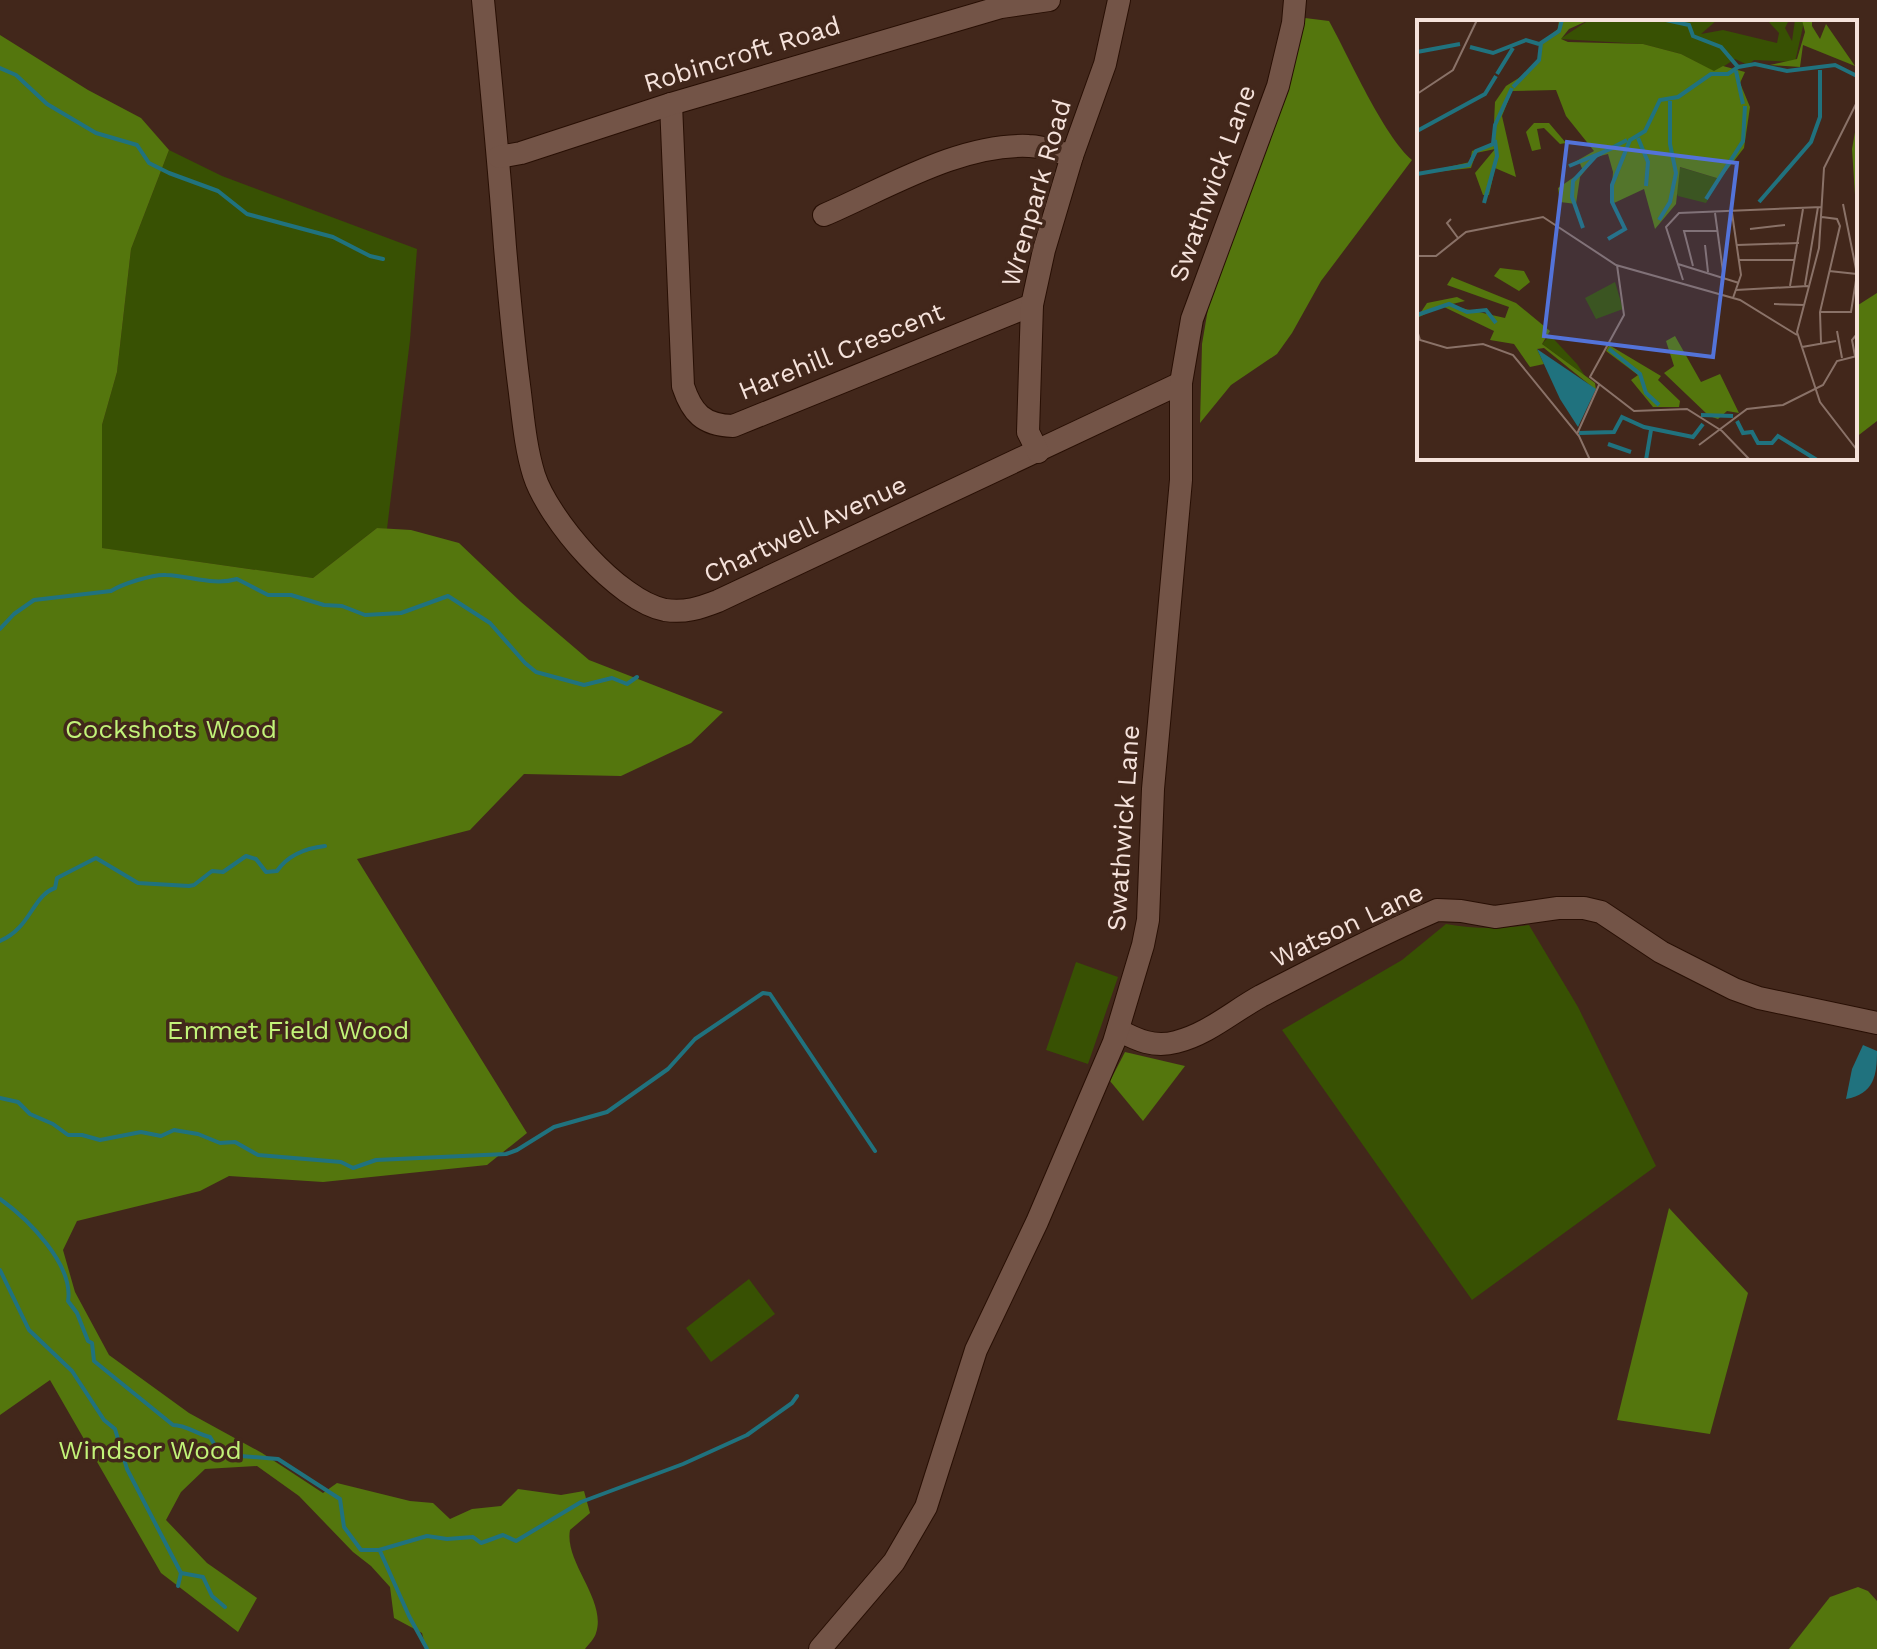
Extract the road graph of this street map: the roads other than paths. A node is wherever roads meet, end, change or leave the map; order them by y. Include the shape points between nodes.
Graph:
1 (483, 0) edge
2 (1049, 0) edge
3 (1119, 0) edge
4 (1295, 0) edge
5 (671, 104) junction
6 (1072, 156) junction
7 (499, 157) junction
8 (824, 215) dead end
9 (1032, 305) junction
10 (1181, 383) junction
11 (1038, 452) junction
12 (1877, 1023) edge
13 (1118, 1030) junction
14 (820, 1649) edge

1 - 7 street, Chartwell Avenue
2 - 5 street, Robincroft Road via 1001,7
3 - 6 street, Wrenpark Road via 1105,64
4 - 10 street, Swathwick Lane via 1278,86 1192,319
5 - 7 street, Robincroft Road
5 - 9 street, Harehill Crescent via 683,386 690,407 714,425 733,426
6 - 8 street via 1033,146 966,152
6 - 9 street, Wrenpark Road
7 - 11 street, Chartwell Avenue via 510,312 535,479 569,532 630,594 663,610 690,611
9 - 11 street, Wrenpark Road via 1028,432
10 - 11 street, Chartwell Avenue
10 - 13 street, Swathwick Lane via 1181,480 1153,789 1148,920
12 - 13 street, Watson Lane via 1747,993 1661,952 1601,912 1558,908 1495,917 1437,910 1175,1043 1155,1045
13 - 14 street, Swathwick Lane via 976,1350 926,1507 894,1562

